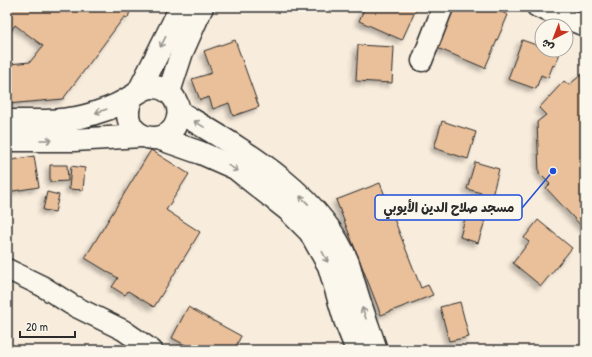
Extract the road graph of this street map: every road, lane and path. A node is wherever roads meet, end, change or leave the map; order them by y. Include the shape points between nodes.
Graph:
1 (181, 7) edge
2 (202, 7) edge
3 (443, 7) edge
4 (537, 7) edge
5 (585, 26) edge
6 (422, 61) dead end
7 (169, 92) junction
8 (135, 94) junction
9 (179, 112) junction
10 (7, 121) edge
11 (150, 137) junction
12 (7, 140) edge
13 (7, 269) edge
14 (152, 350) edge
15 (356, 350) edge
16 (376, 350) edge

1 -> 8 main road
2 - 7 main road via 182,52
3 - 6 street
4 - 5 street
7 - 8 main road via 154,87
7 - 9 main road via 178,105
8 -> 10 main road via 101,111 67,120
8 - 11 main road via 128,105 129,122 134,130
9 - 11 main road via 173,129 166,135
16 -> 9 main road via 348,263 315,212 283,180 248,154
12 -> 11 main road
11 -> 15 main road via 201,153 235,168 288,210 310,232 330,266
13 - 14 street via 123,330

